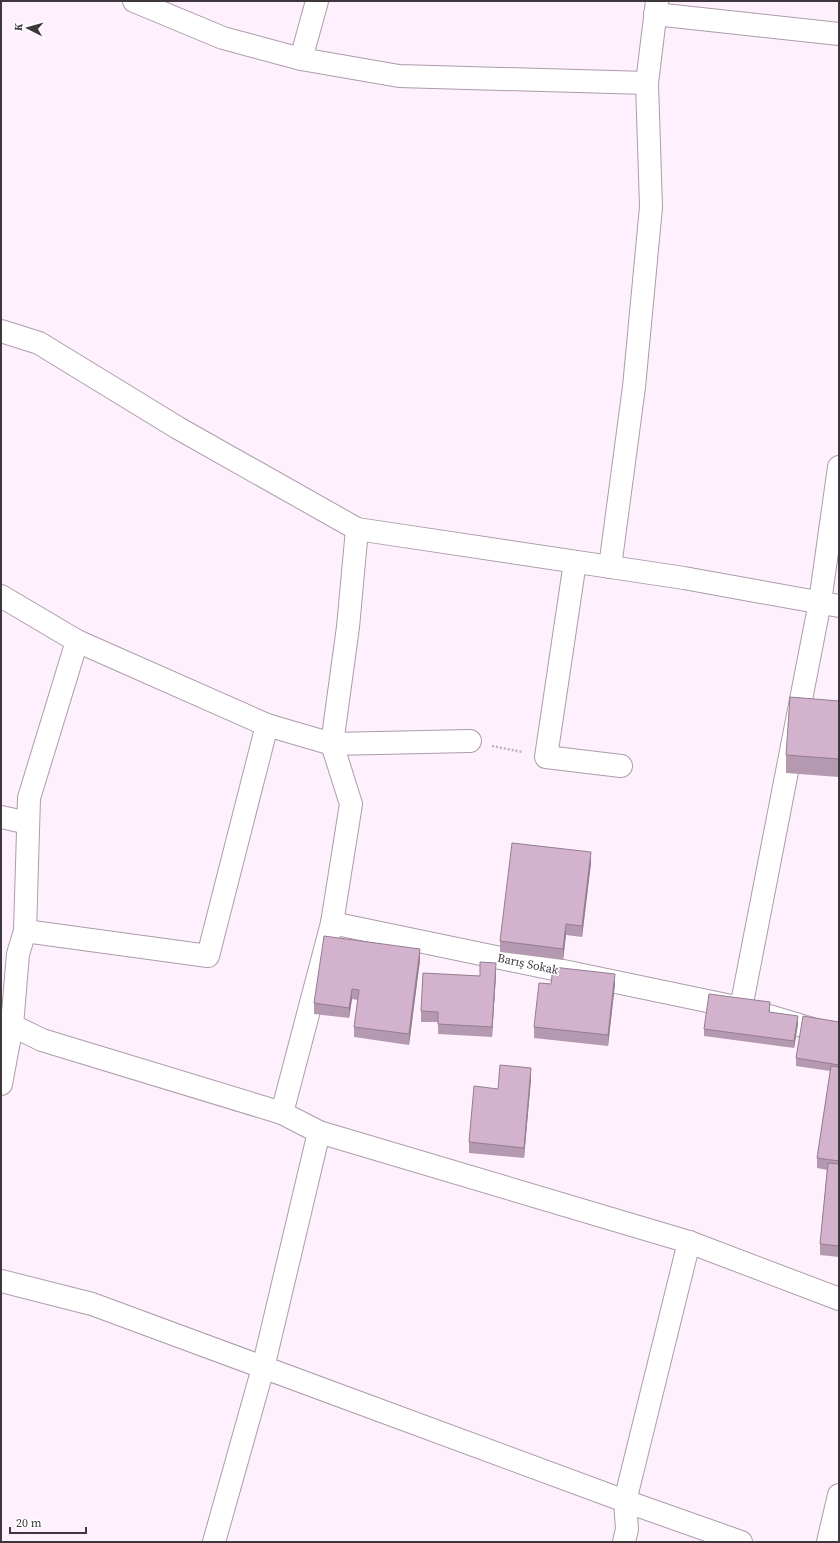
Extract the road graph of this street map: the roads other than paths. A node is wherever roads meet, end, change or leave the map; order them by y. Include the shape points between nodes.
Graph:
1 (134, 1) edge
2 (317, 1) edge
3 (656, 8) edge
4 (839, 34) edge
5 (301, 59) junction
6 (646, 83) junction
7 (1, 331) edge
8 (839, 467) edge
9 (357, 529) junction
10 (575, 562) junction
11 (610, 567) junction
12 (1, 596) edge
13 (829, 604) edge
14 (77, 641) junction
15 (267, 725) junction
16 (470, 741) road end
17 (332, 744) junction
18 (621, 766) dead end
19 (1, 817) edge
20 (28, 823) junction
21 (332, 923) junction
22 (26, 931) junction
23 (741, 1008) junction
24 (7, 1023) edge
25 (839, 1037) edge
26 (1, 1084) edge
27 (282, 1113) junction
28 (319, 1132) junction
29 (689, 1242) junction
30 (1, 1281) edge
31 (839, 1299) edge
32 (264, 1368) junction
33 (839, 1495) edge
34 (625, 1501) junction
35 (214, 1542) edge
36 (624, 1542) edge
37 (741, 1542) edge
38 (828, 1542) edge

1 - 5 street via 224,38
2 - 5 street
3 - 4 street
3 - 6 street
5 - 6 street via 399,76
6 - 11 street via 650,207 634,387
7 - 9 street via 39,343 178,428
8 - 13 street
9 - 10 street
9 - 17 street via 348,627
10 - 11 street
10 - 18 street via 546,757
11 - 13 street
12 - 14 street
13 - 23 street
14 - 15 street
14 - 20 street via 29,798
15 - 17 street
15 - 22 street via 208,956
16 - 17 street
17 - 21 street via 351,804
19 - 20 street
20 - 22 street
21 - 23 street, Barış Sokak
21 - 27 street
22 - 24 street via 18,954
23 - 25 street, Barış Sokak
24 - 26 street
24 - 27 street via 42,1040
27 - 28 street
28 - 29 street
28 - 32 street
29 - 31 street
29 - 34 street
30 - 32 street via 92,1304
32 - 34 street
32 - 35 street
33 - 38 street
34 - 36 street via 627,1529
34 - 37 street

